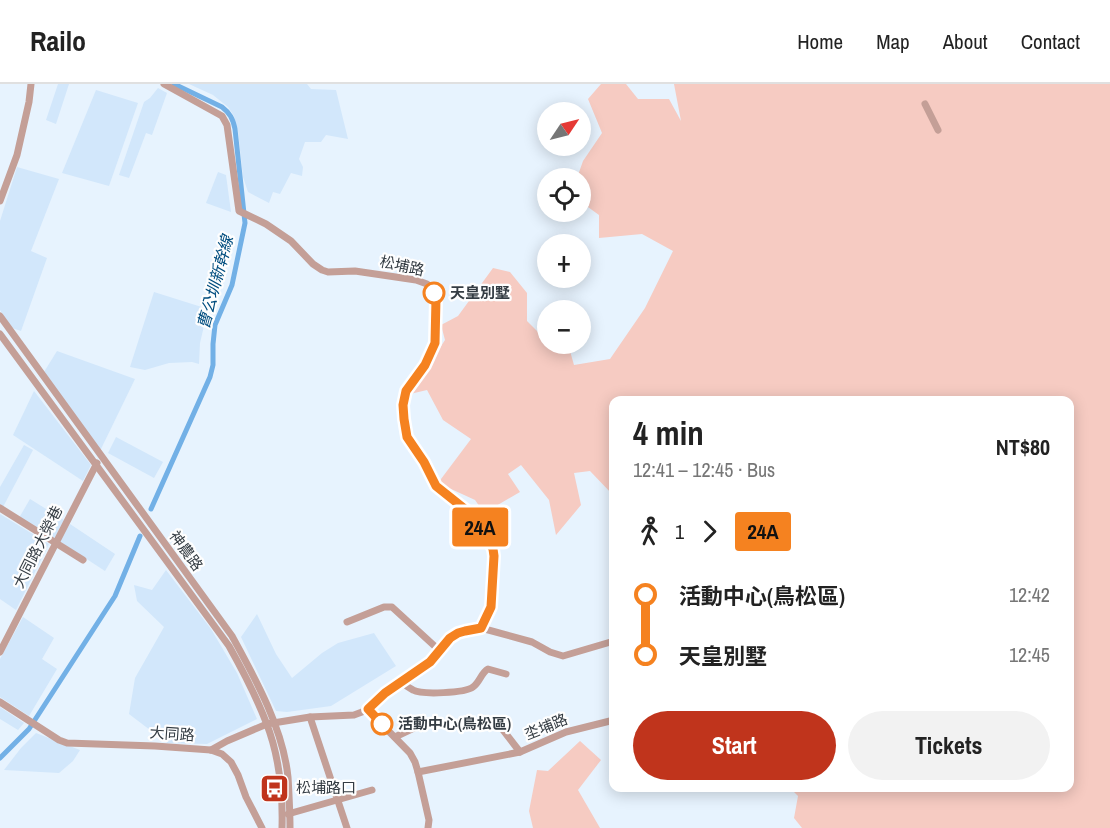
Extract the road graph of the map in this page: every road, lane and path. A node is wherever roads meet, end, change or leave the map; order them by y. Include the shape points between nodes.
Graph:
1 (31, 84) edge
2 (164, 84) edge
3 (925, 104) dead end
4 (938, 130) dead end
5 (1, 196) edge
6 (0, 316) edge
7 (0, 334) edge
8 (101, 456) junction
9 (96, 465) junction
10 (0, 508) edge
11 (55, 543) junction
12 (83, 560) dead end
13 (347, 622) dead end
14 (481, 628) junction
15 (609, 642) edge
16 (440, 651) junction
17 (0, 652) edge
18 (506, 674) dead end
19 (402, 682) junction
20 (0, 702) edge
21 (368, 709) junction
22 (310, 717) junction
23 (609, 721) edge
24 (270, 723) junction
25 (418, 726) dead end
26 (500, 726) dead end
27 (396, 737) junction
28 (211, 750) junction
29 (520, 752) junction
30 (418, 772) junction
31 (372, 790) dead end
32 (337, 800) junction
33 (286, 814) junction
34 (262, 828) edge
35 (282, 828) edge
36 (290, 828) edge
37 (346, 828) edge
38 (428, 828) edge

1 - 5 street via 16,155
2 - 14 street, 松埔路 via 225,120 239,211 291,241 322,270 416,280 427,284 434,293 435,343 406,391 404,419 407,437 436,486 471,514 493,549 491,607
3 - 4 street
6 - 8 street, 神農路
7 - 9 street, 神農路
8 - 9 street, 大同路大榮巷
8 - 24 street, 神農路 via 232,636 254,676
9 - 11 street, 大同路大榮巷
9 - 24 street, 神農路 via 229,646
10 - 11 street
11 - 12 street
11 - 17 street, 大同路大榮巷
13 - 16 street via 392,607
14 - 15 street via 532,642 563,656
14 - 16 street via 458,633
16 - 19 street
18 - 19 street via 488,669 471,688 429,693 413,691
19 - 21 street
20 - 28 street, 大同路 via 67,743
21 - 22 street via 354,715
21 - 27 street
22 - 24 street
22 - 32 street
23 - 29 street, 坔埔路 via 566,732
24 - 28 street
24 - 33 street, 神農路
25 - 27 street
26 - 29 street
27 - 30 street via 410,753
28 - 34 street, 大同路 via 231,762
29 - 30 street, 坔埔路
30 - 38 street
31 - 32 street
32 - 33 street
32 - 37 street
33 - 35 street, 神農路
33 - 36 street, 神農路

